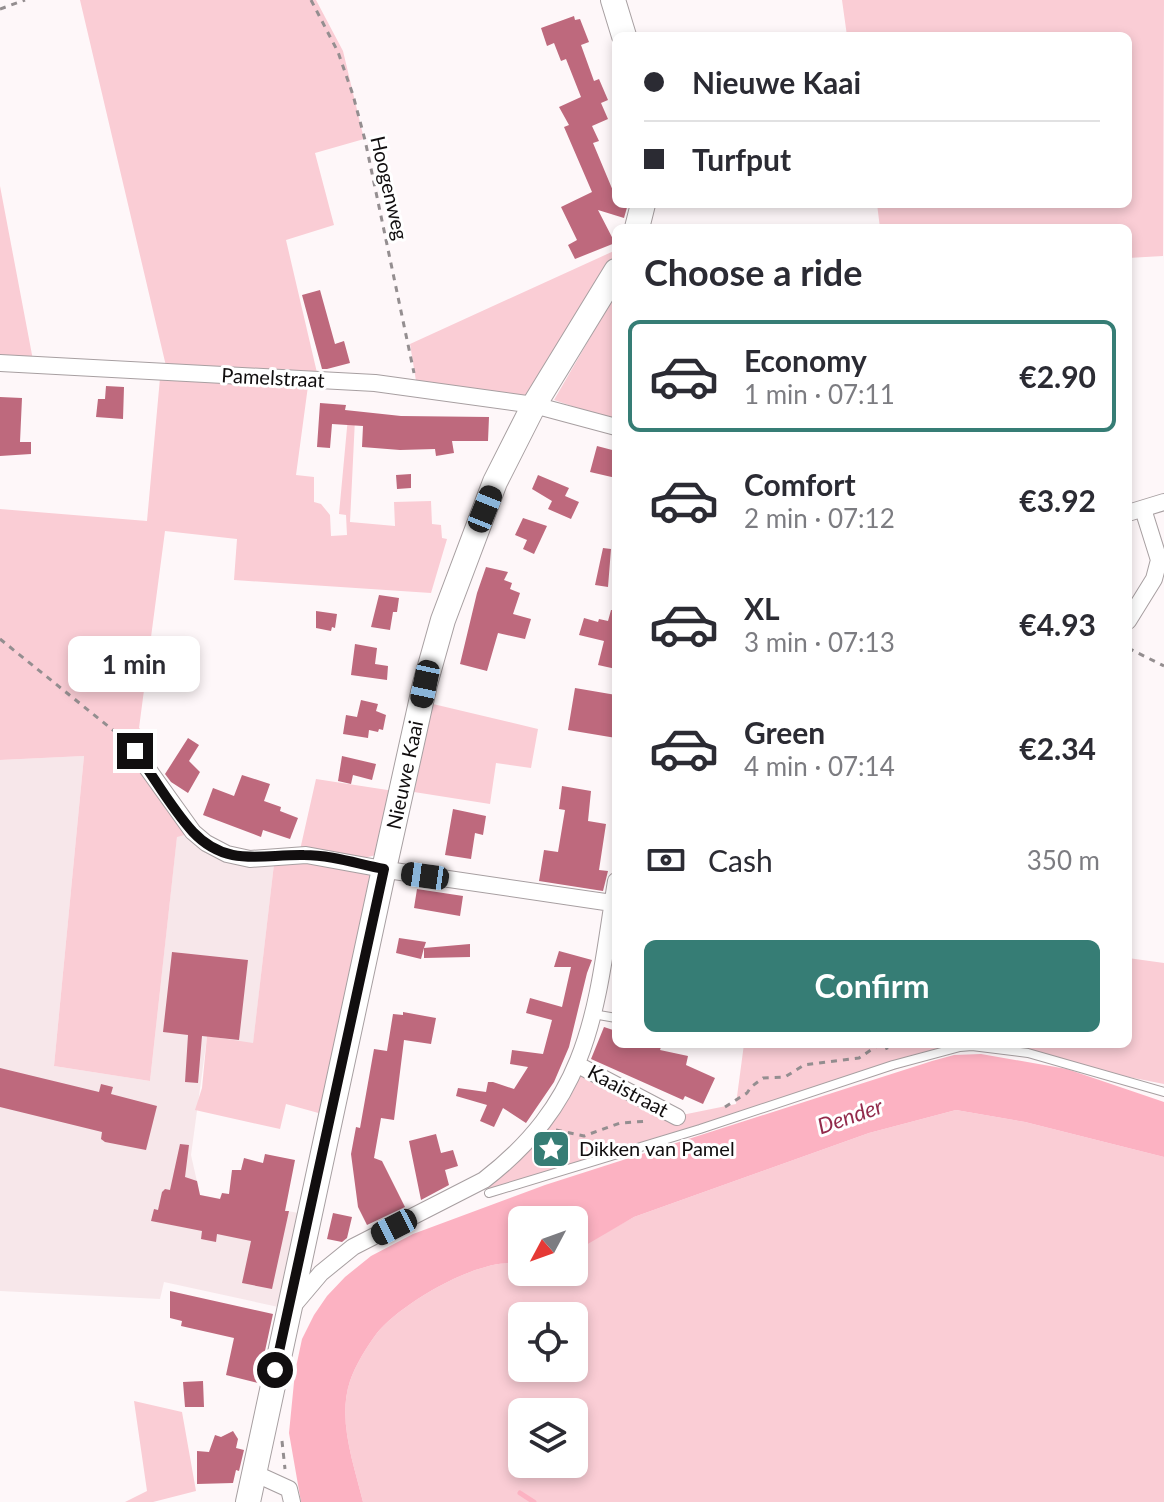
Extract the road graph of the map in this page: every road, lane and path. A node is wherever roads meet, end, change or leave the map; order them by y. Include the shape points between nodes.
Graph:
1 (25, 0) edge
2 (311, 0) edge
3 (613, 0) edge
4 (0, 9) edge
5 (623, 32) edge
6 (612, 278) edge
7 (0, 363) edge
8 (417, 389) junction
9 (539, 406) junction
10 (612, 426) edge
11 (1164, 502) edge
12 (1135, 511) edge
13 (1132, 615) edge
14 (0, 639) edge
15 (1132, 650) edge
16 (1164, 666) edge
17 (135, 751) joint
18 (384, 869) junction
19 (612, 903) joint
20 (593, 1014) junction
21 (612, 1017) edge
22 (874, 1048) edge
23 (964, 1048) edge
24 (988, 1048) edge
25 (578, 1065) junction
26 (1164, 1092) edge
27 (724, 1108) dead end
28 (677, 1117) dead end
29 (650, 1120) dead end
30 (549, 1130) dead end
31 (543, 1139) dead end
32 (542, 1166) dead end
33 (489, 1193) dead end
34 (301, 1253) junction
35 (326, 1277) junction
36 (287, 1313) junction
37 (282, 1431) dead end
38 (254, 1473) junction
39 (290, 1495) edge
40 (248, 1502) edge

1 - 4 path
2 - 8 path, Hoogenweg via 353,95
3 - 5 main road
6 - 9 main road, Nieuwe Kaai
7 - 8 street, Pamelstraat
8 - 9 street, Pamelstraat
9 - 10 street, Pamelstraat
9 - 18 main road, Nieuwe Kaai via 495,482 443,620
11 - 12 street
12 - 13 street via 1159,560
14 - 17 path
15 - 16 path
17 - 18 street via 193,832 227,854 250,859 306,855
18 - 19 street
18 - 34 main road, Nieuwe Kaai
19 - 20 street, Kaaistraat
20 - 21 lane
20 - 25 street, Kaaistraat
22 - 27 path via 859,1058 804,1065 785,1077 763,1078
23 - 33 lane via 893,1065
24 - 26 lane via 1028,1053
25 - 28 street, Kaaistraat
25 - 35 street, Kaaistraat via 538,1131 503,1166 353,1247
29 - 30 path via 620,1123 584,1136
31 - 32 path
34 - 35 street
34 - 36 main road, Nieuwe Kaai
35 - 36 street, Kaaistraat
36 - 38 main road, Nieuwe Kaai
37 - 39 path
38 - 39 street
38 - 40 main road, Nieuwe Kaai

